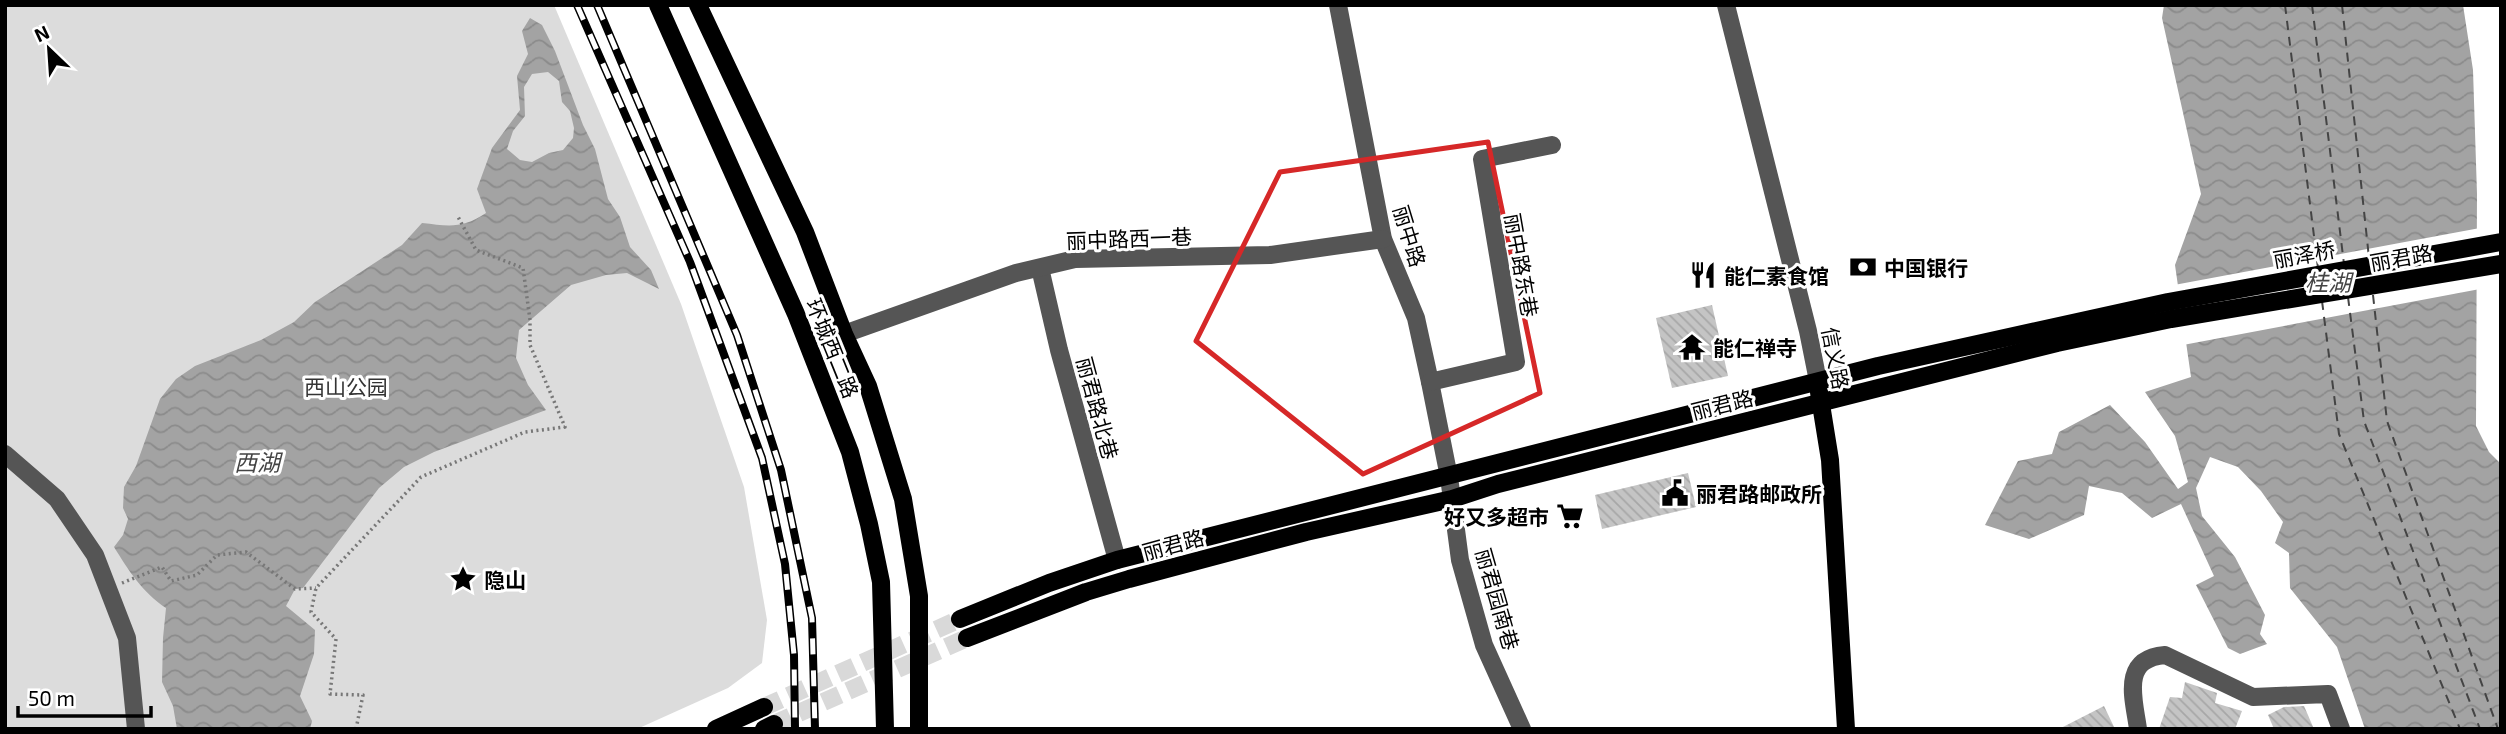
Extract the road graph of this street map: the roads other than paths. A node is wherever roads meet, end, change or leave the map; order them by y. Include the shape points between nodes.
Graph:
1 (657, 5) edge
2 (698, 5) edge
3 (1338, 5) edge
4 (1726, 5) edge
5 (1552, 145) dead end
6 (1383, 239) junction
7 (2495, 243) edge
8 (2497, 265) edge
9 (1040, 268) junction
10 (2169, 311) junction
11 (844, 334) junction
12 (1818, 381) junction
13 (1430, 382) junction
14 (1821, 403) junction
15 (5, 454) edge
16 (1449, 477) junction
17 (1452, 499) junction
18 (1116, 560) junction
19 (960, 619) tunnel mouth
20 (967, 638) tunnel mouth
21 (764, 708) tunnel mouth
22 (136, 729) edge
23 (716, 729) edge
24 (885, 729) edge
25 (919, 729) edge
26 (1522, 729) edge
27 (1846, 729) edge
28 (2138, 729) edge
29 (2341, 729) edge

1 - 24 main road, 环城西二路 via 796,314 850,452 880,582
2 - 11 main road, 环城西二路 via 805,232
3 - 6 street, 丽中路
4 - 12 street, 信义路
5 - 13 street, 丽中路东巷 via 1482,159 1516,362
6 - 9 street, 丽中路西一巷 via 1270,255 1074,259
6 - 13 street, 丽中路 via 1416,318
7 - 10 main road, 丽泽桥
8 - 10 main road, 丽君路
9 - 11 street, 丽中路西一巷
9 - 18 street, 丽君路北巷
10 - 12 main road, 丽君路
10 - 14 main road, 丽君路
11 - 25 main road, 环城西二路 via 869,386 903,499 919,596
12 - 14 main road, 信义路
12 - 16 main road, 丽君路
13 - 16 street, 丽中路
14 - 17 main road, 丽君路
14 - 27 main road, 信义路 via 1830,460
15 - 22 street via 57,499 94,555 127,638
16 - 17 street, 丽君园南巷
16 - 18 main road, 丽君路
17 - 20 main road, 丽君路 via 1129,579
17 - 26 street, 丽君园南巷 via 1460,559 1484,645
18 - 19 main road, 丽君路
21 - 23 main road
28 - 29 street via 2132,685 2135,671 2151,658 2165,655 2253,697 2328,694

